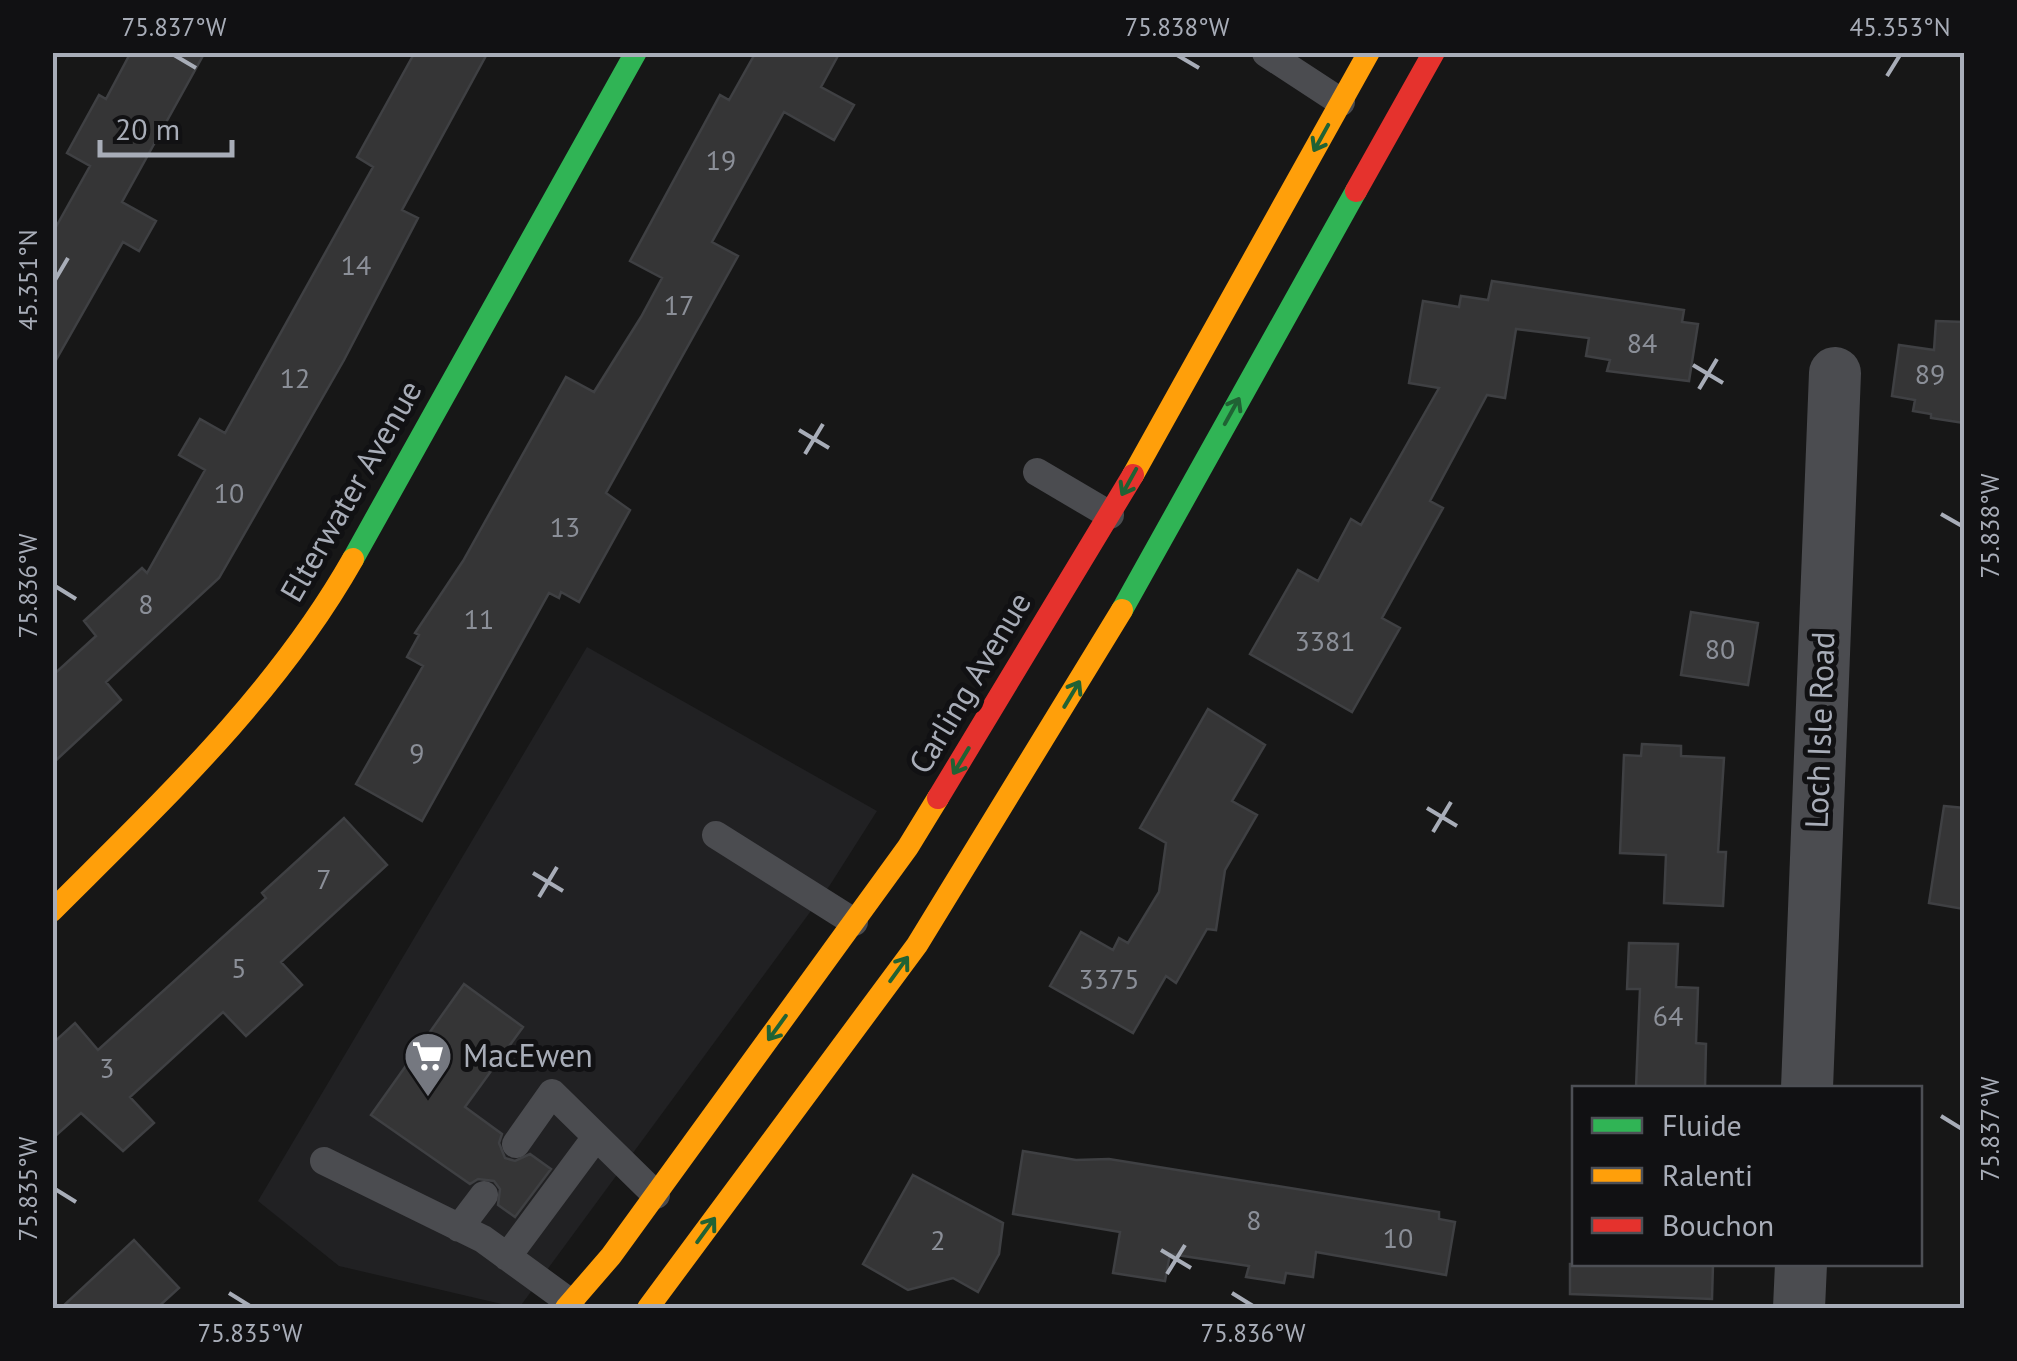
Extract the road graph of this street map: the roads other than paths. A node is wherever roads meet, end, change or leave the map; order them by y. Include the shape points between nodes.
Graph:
1 (636, 52) edge
2 (1369, 52) edge
3 (1434, 52) edge
4 (1266, 53) edge
5 (1342, 102) junction
6 (1835, 372) dead end
7 (1037, 472) dead end
8 (1110, 516) junction
9 (716, 834) dead end
10 (52, 911) edge
11 (854, 922) junction
12 (1807, 1086) edge
13 (596, 1137) junction
14 (516, 1144) dead end
15 (324, 1162) dead end
16 (484, 1194) dead end
17 (656, 1195) junction
18 (459, 1228) junction
19 (611, 1256) junction
20 (507, 1257) junction
21 (1801, 1266) edge
22 (662, 1304) edge
23 (569, 1306) edge
24 (1799, 1308) edge

1 - 10 main road, Elterwater Avenue via 324,608 219,744
2 - 5 main road, Carling Avenue
22 -> 3 main road via 928,928 1118,616
4 - 5 lane
5 -> 8 main road, Carling Avenue
6 - 12 street, Loch Isle Road
7 - 8 lane
8 -> 11 main road, Carling Avenue via 908,847
9 - 11 lane
11 -> 17 main road, Carling Avenue
13 - 14 lane via 552,1093
13 - 17 lane
13 - 20 lane
15 - 18 lane
16 - 18 lane
17 - 19 main road, Carling Avenue
18 - 20 lane
19 - 22 street
19 - 23 main road, Carling Avenue
20 - 23 lane
21 - 24 street

